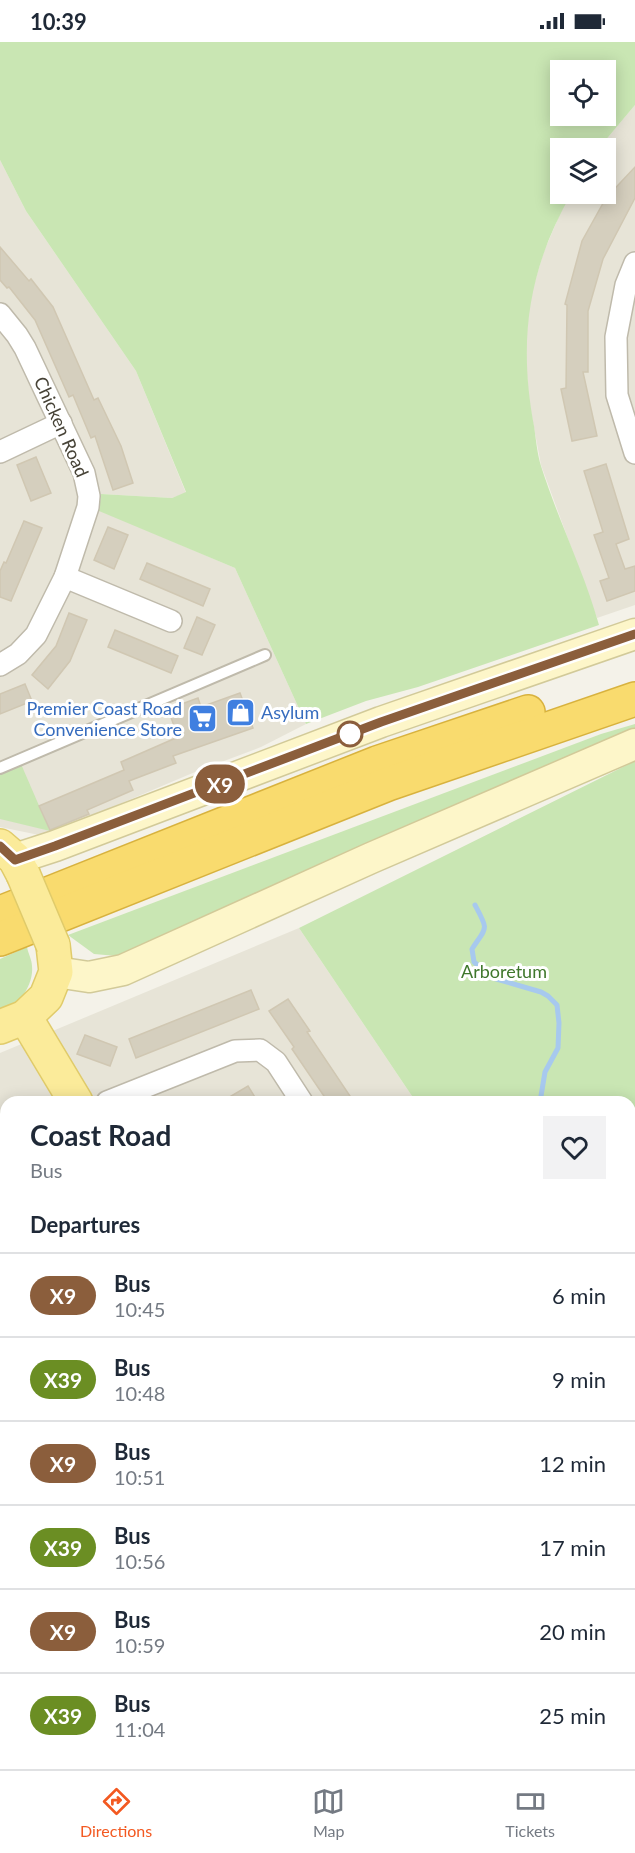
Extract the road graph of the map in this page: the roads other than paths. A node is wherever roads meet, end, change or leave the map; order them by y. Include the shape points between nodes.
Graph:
1 (635, 263) edge
2 (0, 314) edge
3 (61, 423) junction
4 (634, 447) edge
5 (0, 452) edge
6 (65, 577) junction
7 (171, 621) dead end
8 (635, 634) edge
9 (265, 655) dead end
10 (0, 665) edge
11 (635, 676) edge
12 (635, 699) edge
13 (635, 744) edge
14 (0, 768) edge
15 (13, 860) edge
16 (0, 913) edge
17 (0, 939) edge
18 (55, 958) junction
19 (13, 1022) edge
20 (71, 1096) edge
21 (122, 1096) edge
22 (298, 1096) edge

1 - 4 street via 626,285 616,337 617,395
2 - 3 street, Chicken Road via 25,348
3 - 5 street
3 - 6 street, Chicken Road via 84,473 89,496 86,519
6 - 7 street
6 - 10 street, Chicken Road via 28,646
8 - 15 street via 381,722
9 - 14 lane
11 - 16 highway via 377,763
12 - 17 highway via 388,784
13 - 18 street via 360,862 123,970 89,977
15 - 18 main road, bridge
18 - 19 main road via 46,997
19 - 20 main road
21 - 22 street via 235,1051 260,1050 276,1062

